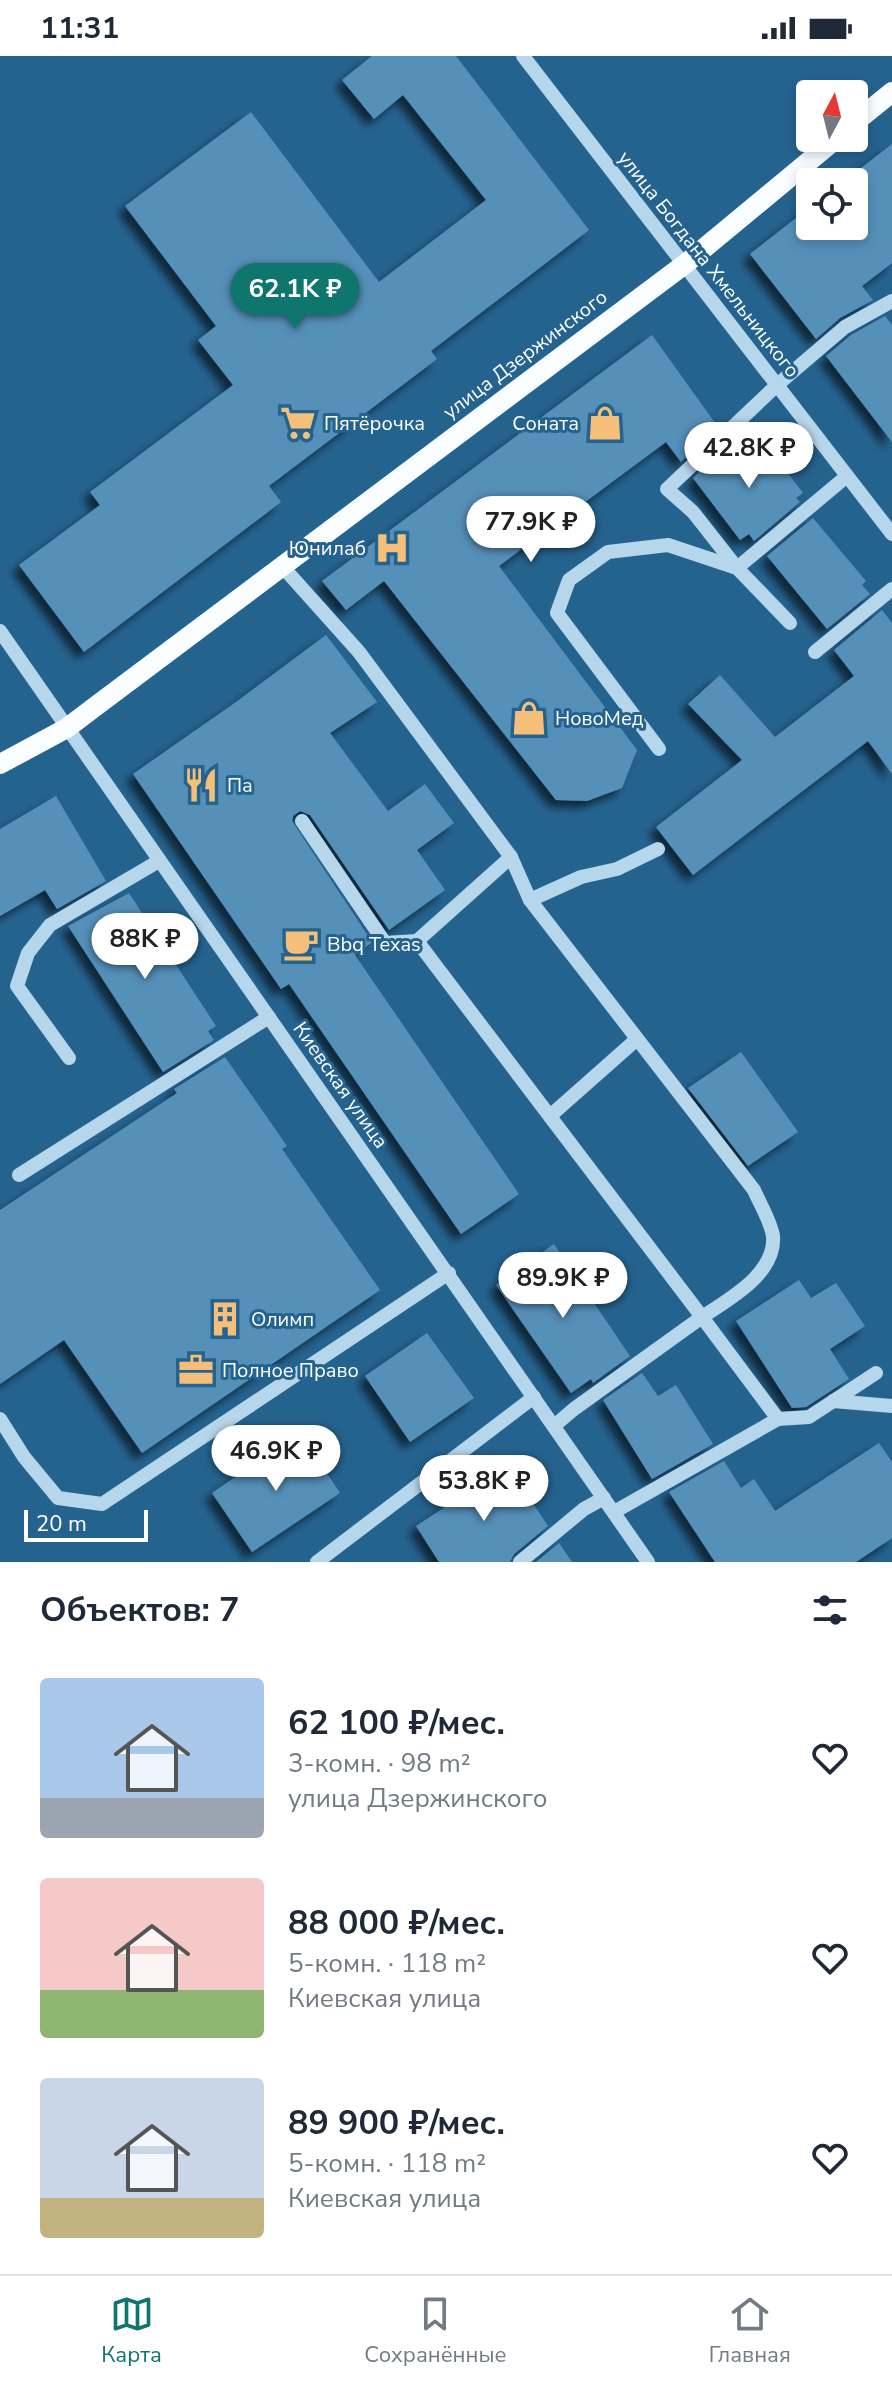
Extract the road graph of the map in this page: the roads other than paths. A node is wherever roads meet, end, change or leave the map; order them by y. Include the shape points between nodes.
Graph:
1 (523, 56) edge
2 (892, 92) edge
3 (868, 112) edge
4 (820, 152) edge
5 (685, 264) junction
6 (892, 301) edge
7 (777, 385) junction
8 (847, 476) junction
9 (892, 534) edge
10 (282, 566) junction
11 (737, 568) junction
12 (892, 589) edge
13 (790, 623) dead end
14 (0, 631) edge
15 (815, 652) dead end
16 (67, 728) junction
17 (659, 749) dead end
18 (0, 764) edge
19 (302, 821) dead end
20 (658, 849) dead end
21 (511, 857) junction
22 (159, 861) junction
23 (530, 900) junction
24 (417, 941) junction
25 (269, 1017) junction
26 (637, 1039) junction
27 (69, 1058) dead end
28 (550, 1116) junction
29 (19, 1175) dead end
30 (449, 1273) junction
31 (702, 1317) junction
32 (876, 1373) dead end
33 (534, 1397) junction
34 (833, 1401) junction
35 (892, 1406) edge
36 (0, 1419) edge
37 (778, 1419) junction
38 (554, 1426) junction
39 (604, 1498) junction
40 (614, 1512) junction
41 (317, 1562) edge
42 (520, 1562) edge
43 (648, 1562) edge

1 - 5 street, улица Богдана Хмельницкого
2 - 3 main road
4 - 5 main road, улица Дзержинского
5 - 7 street, улица Богдана Хмельницкого
5 - 10 main road, улица Дзержинского
6 - 7 street via 845,327
7 - 8 street, улица Богдана Хмельницкого
7 - 11 street via 667,489 693,512
8 - 9 street, улица Богдана Хмельницкого
8 - 11 street
10 - 16 main road, улица Дзержинского
10 - 21 street via 359,652
11 - 13 street
11 - 17 street via 668,545 608,552 569,580 557,613
12 - 15 street
14 - 16 street, Киевская улица
16 - 18 main road, улица Дзержинского
16 - 22 street, Киевская улица
19 - 24 street via 385,943
20 - 23 street
21 - 23 street
21 - 24 street
22 - 25 street, Киевская улица
22 - 27 street via 50,925 28,953 17,986
23 - 26 street
24 - 28 street
25 - 29 street
25 - 30 street, Киевская улица
26 - 28 street
26 - 31 street via 754,1190 773,1236 769,1262
28 - 31 street
30 - 33 street, Киевская улица
30 - 36 street via 102,1504 58,1498
31 - 37 street
31 - 38 street
32 - 34 street
33 - 38 street, Киевская улица
33 - 41 street
34 - 35 street
34 - 37 street via 809,1417
37 - 40 street
38 - 39 street, Киевская улица
39 - 40 street, Киевская улица
39 - 42 street
40 - 43 street, Киевская улица

